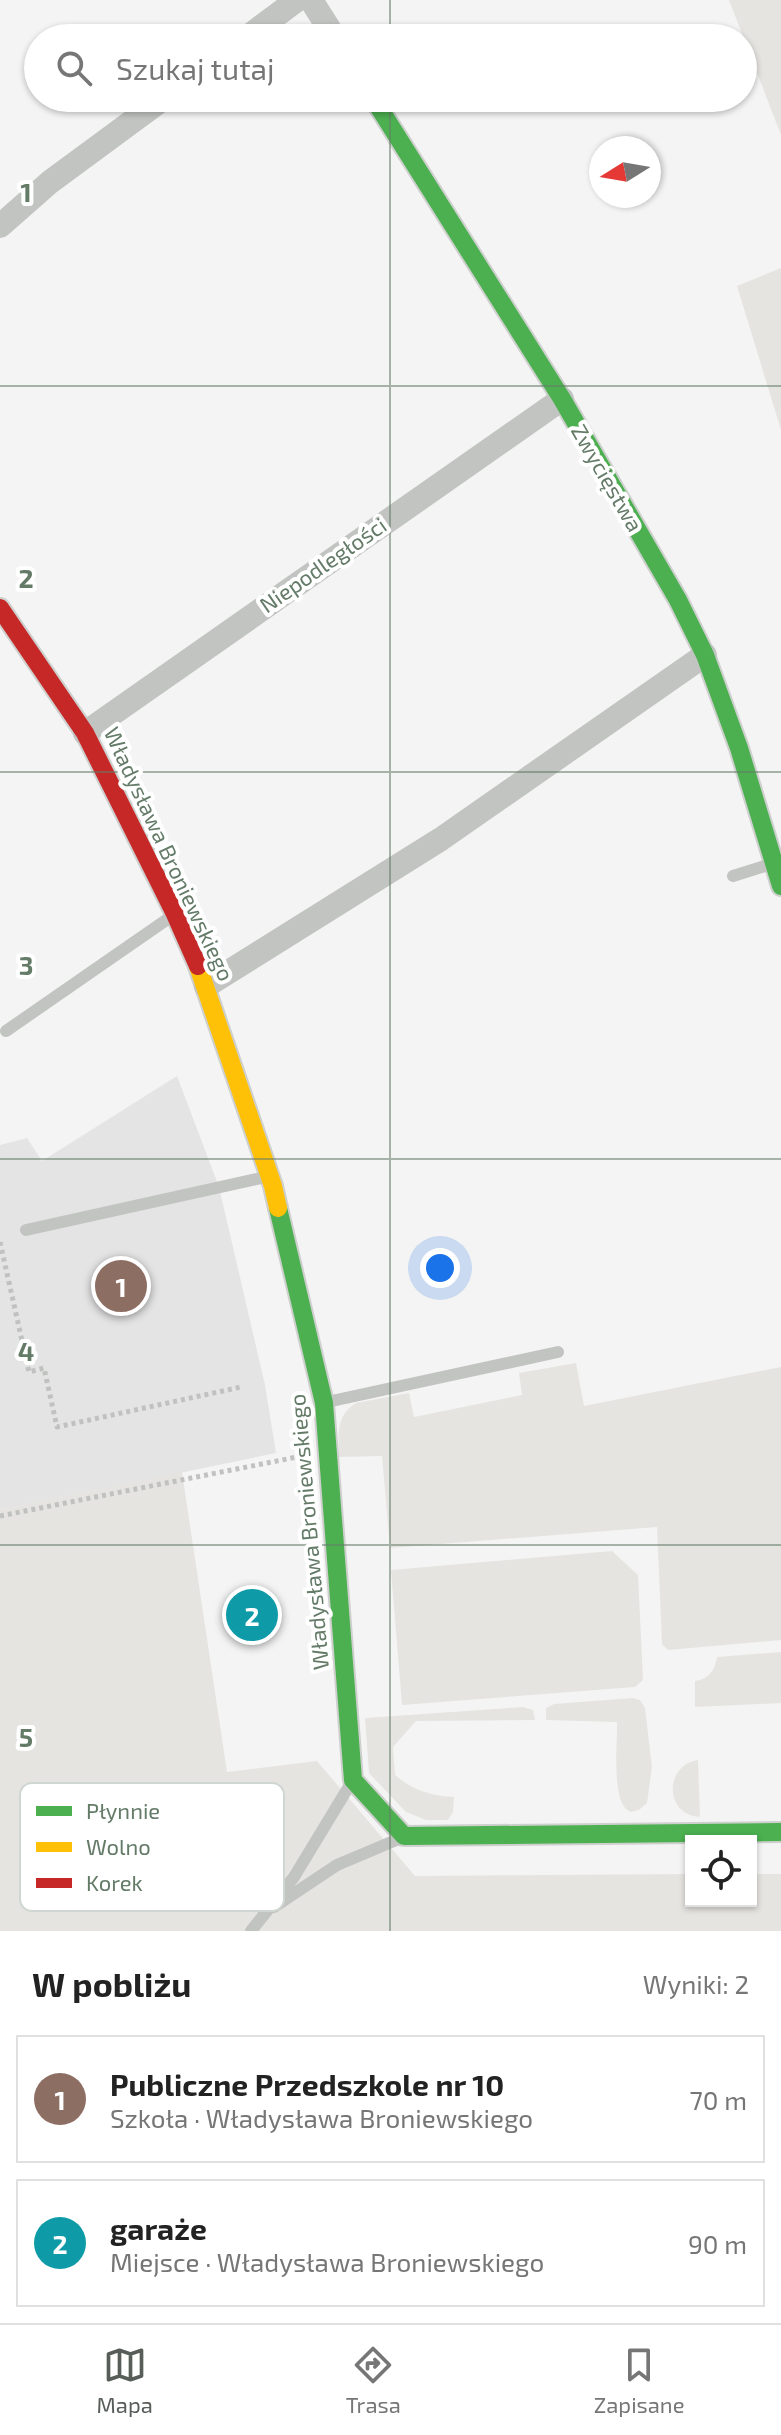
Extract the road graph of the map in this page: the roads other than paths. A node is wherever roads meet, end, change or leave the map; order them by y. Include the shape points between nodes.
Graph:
1 (297, 0) edge
2 (311, 0) edge
3 (265, 24) edge
4 (326, 24) edge
5 (145, 112) edge
6 (382, 112) edge
7 (0, 226) edge
8 (562, 399) junction
9 (0, 608) edge
10 (705, 655) junction
11 (85, 733) junction
12 (774, 863) junction
13 (733, 876) dead end
14 (781, 886) edge
15 (175, 914) junction
16 (206, 986) junction
17 (6, 1031) dead end
18 (269, 1176) junction
19 (26, 1230) dead end
20 (558, 1352) dead end
21 (324, 1403) junction
22 (353, 1780) junction
23 (781, 1832) edge
24 (404, 1836) junction
25 (284, 1890) edge
26 (284, 1900) edge
27 (266, 1912) edge
28 (251, 1931) edge

1 - 3 street
2 - 4 street
5 - 7 street
6 - 8 street, Zwycięstwa
8 - 10 street, Zwycięstwa
8 - 11 street, Niepodległości
9 - 11 street, Władysława Broniewskiego
10 - 12 street, Zwycięstwa
10 - 16 street via 441,839
11 - 15 street, Władysława Broniewskiego
12 - 13 lane
12 - 14 street, Zwycięstwa
15 - 16 street, Władysława Broniewskiego
15 - 17 lane
16 - 18 street, Władysława Broniewskiego
18 - 19 lane
18 - 21 street, Władysława Broniewskiego
20 - 21 lane
21 - 22 street, Władysława Broniewskiego
22 - 24 street
22 - 25 lane
23 - 24 street
24 - 26 lane via 337,1865
27 - 28 lane

